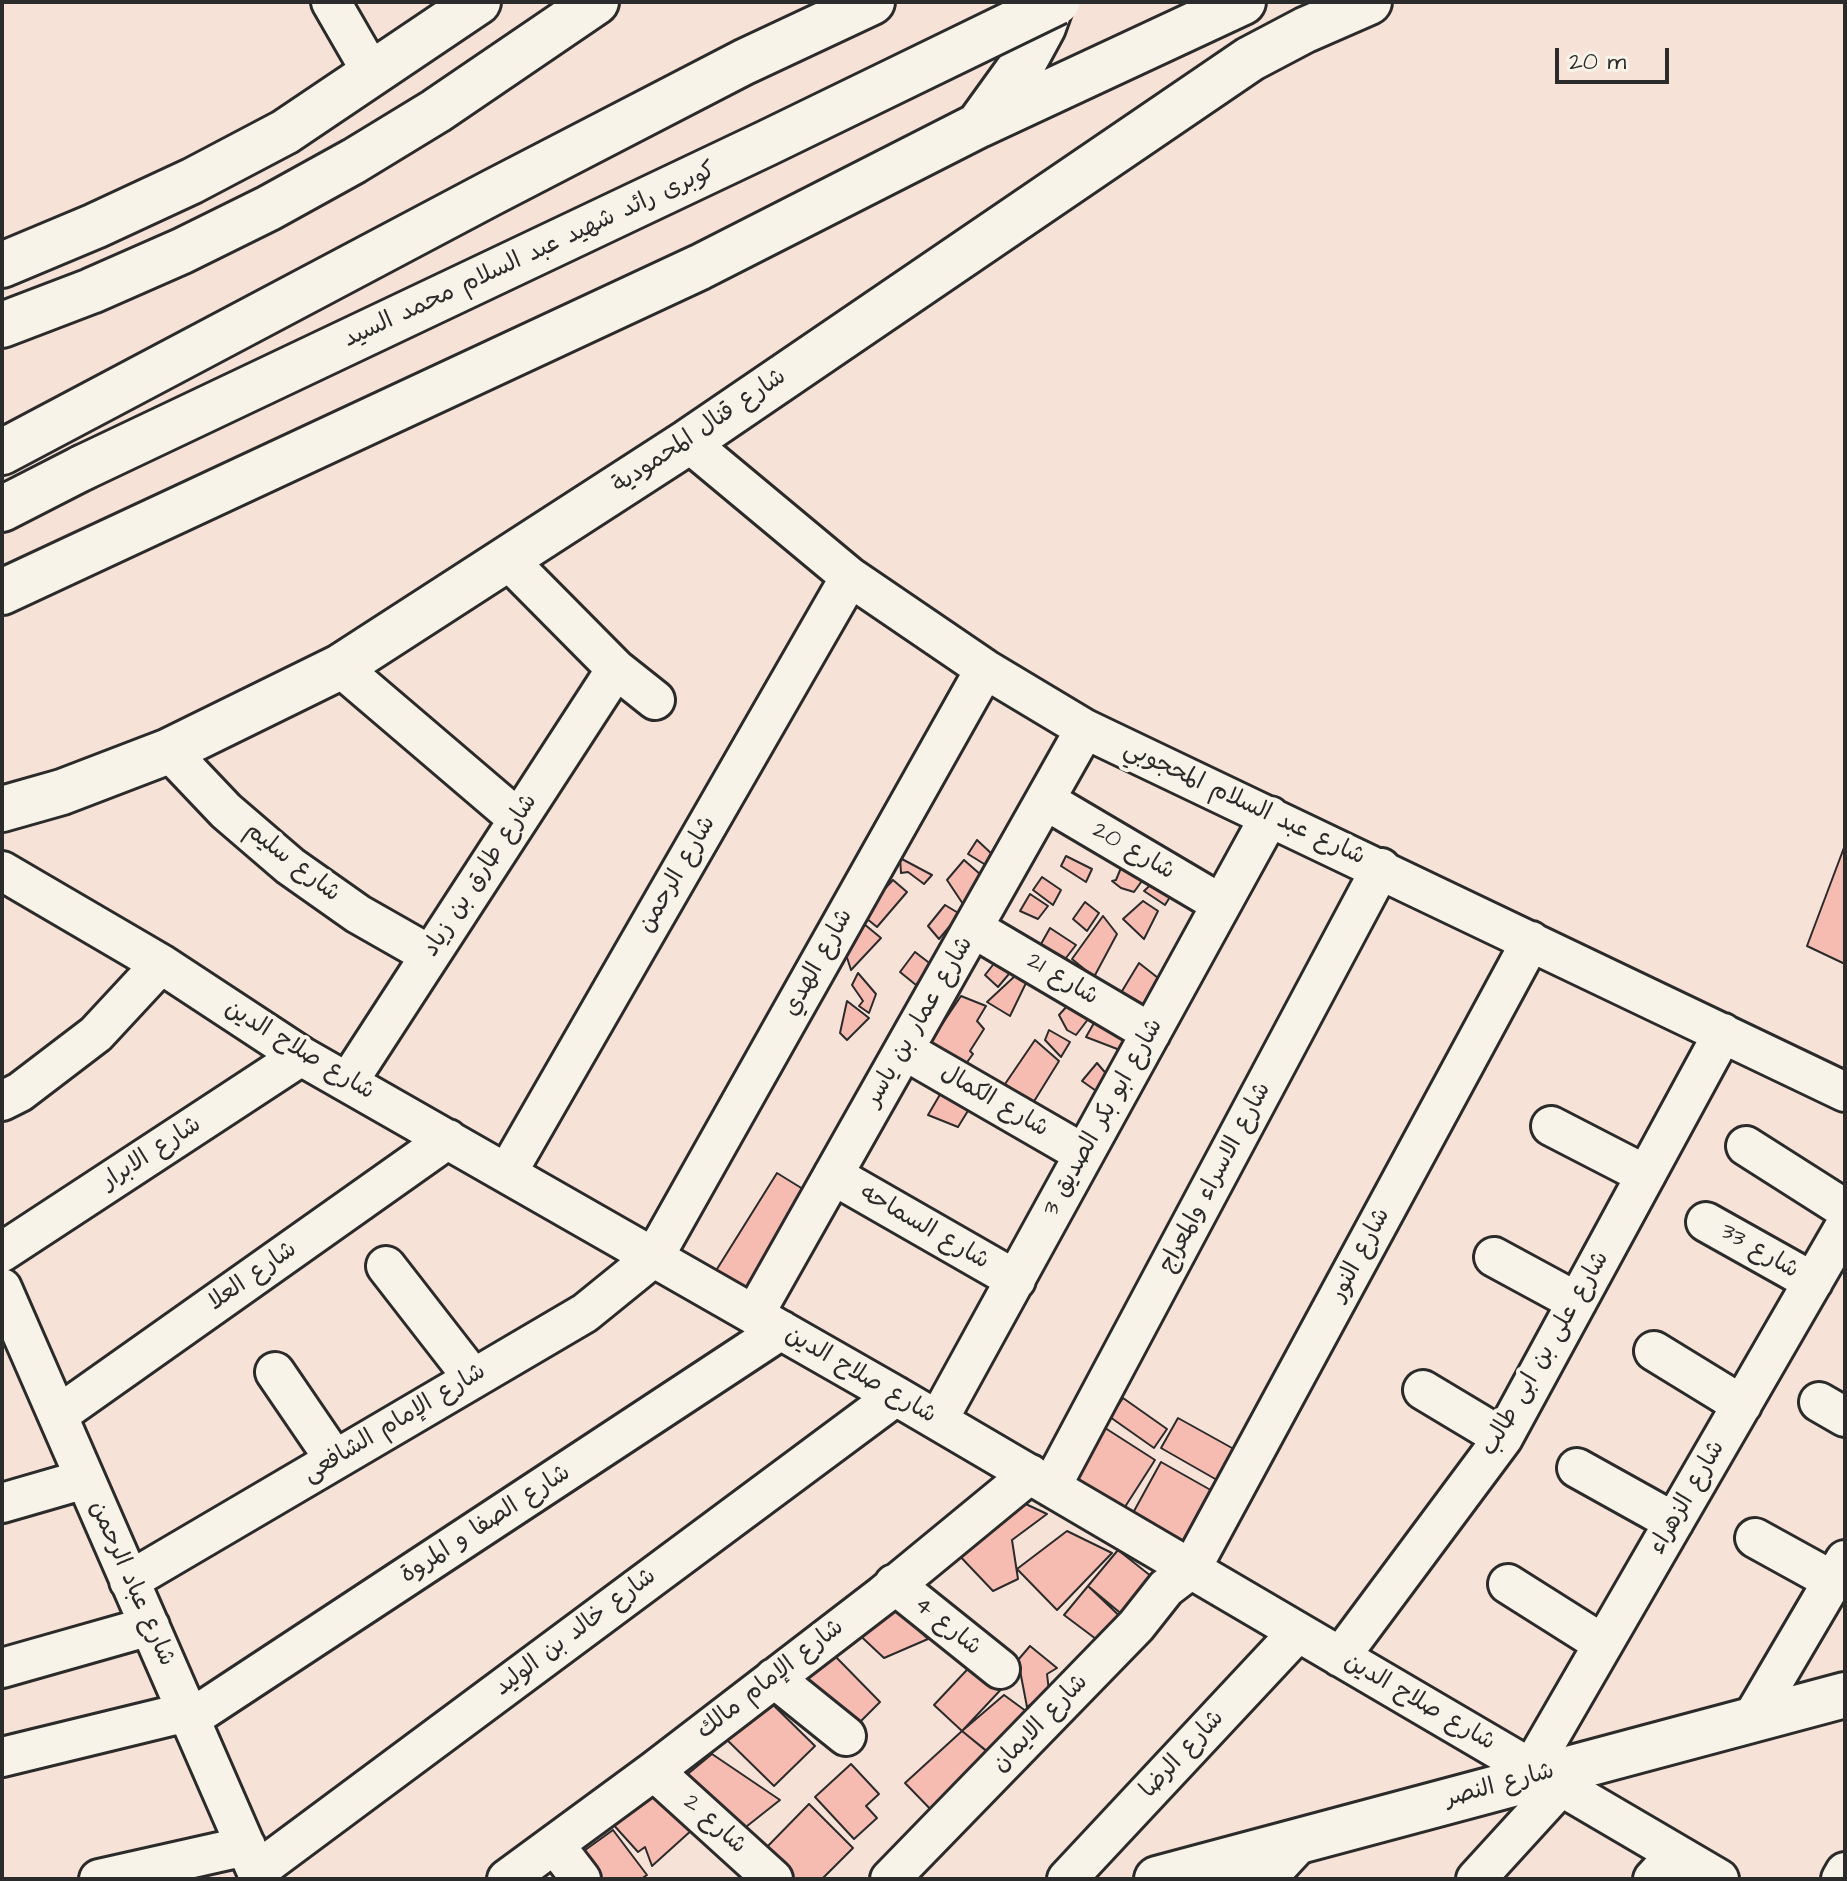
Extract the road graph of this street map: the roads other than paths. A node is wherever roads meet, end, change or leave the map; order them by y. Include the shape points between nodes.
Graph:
1 (331, 2) edge
2 (478, 2) edge
3 (596, 2) edge
4 (872, 2) edge
5 (1055, 2) edge
6 (1243, 2) edge
7 (1369, 2) edge
8 (372, 73) junction
9 (979, 125) junction
10 (2, 265) edge
11 (2, 325) edge
12 (688, 442) junction
13 (2, 452) edge
14 (2, 509) edge
15 (507, 559) junction
16 (850, 577) junction
17 (2, 592) edge
18 (340, 667) junction
19 (616, 669) junction
20 (985, 669) junction
21 (655, 700) dead end
22 (1085, 729) junction
23 (169, 751) junction
24 (1045, 800) junction
25 (2, 809) edge
26 (1270, 816) junction
27 (518, 819) junction
28 (1381, 868) junction
29 (2, 871) edge
30 (1221, 904) junction
31 (973, 928) junction
32 (1531, 941) junction
33 (430, 955) junction
34 (161, 964) junction
35 (1151, 1033) junction
36 (1723, 1033) junction
37 (904, 1050) junction
38 (301, 1056) junction
39 (348, 1082) junction
40 (1845, 1092) edge
41 (2, 1101) edge
42 (1551, 1126) dead end
43 (448, 1139) junction
44 (1746, 1146) dead end
45 (1084, 1154) junction
46 (507, 1173) junction
47 (833, 1175) junction
48 (1646, 1175) junction
49 (1845, 1209) edge
50 (1706, 1222) dead end
51 (1845, 1226) edge
52 (2, 1252) edge
53 (654, 1257) junction
54 (1494, 1257) dead end
55 (386, 1266) dead end
56 (1016, 1280) junction
57 (1813, 1282) junction
58 (2, 1288) edge
59 (1577, 1302) junction
60 (768, 1322) junction
61 (12, 1337) edge
62 (1654, 1351) dead end
63 (275, 1372) dead end
64 (473, 1378) junction
65 (1423, 1390) dead end
66 (896, 1396) junction
67 (1742, 1405) junction
68 (58, 1415) junction
69 (938, 1420) junction
70 (1503, 1438) junction
71 (335, 1460) junction
72 (1577, 1468) dead end
73 (85, 1479) junction
74 (1041, 1481) junction
75 (2, 1503) edge
76 (1674, 1522) junction
77 (1755, 1538) dead end
78 (1191, 1569) junction
79 (1839, 1570) edge
80 (129, 1581) junction
81 (894, 1584) junction
82 (1508, 1584) dead end
83 (150, 1626) junction
84 (1298, 1632) junction
85 (1603, 1644) junction
86 (1340, 1657) junction
87 (2, 1668) edge
88 (1000, 1669) dead end
89 (774, 1678) junction
90 (1845, 1695) edge
91 (189, 1716) junction
92 (1751, 1720) junction
93 (846, 1736) dead end
94 (2, 1757) edge
95 (654, 1771) junction
96 (1545, 1777) junction
97 (1302, 1840) junction
98 (555, 1845) junction
99 (254, 1865) edge
100 (1664, 1866) edge
101 (1845, 1872) edge
102 (99, 1879) edge
103 (507, 1879) edge
104 (581, 1879) edge
105 (773, 1879) edge
106 (890, 1879) edge
107 (1067, 1879) edge
108 (1157, 1879) edge
109 (1266, 1879) edge
110 (1476, 1879) edge
111 (1719, 1879) edge
112 (1841, 1879) edge

1 - 8 street
2 - 8 main road
3 - 11 main road via 436,111 269,208 182,251
4 - 13 main road via 505,185
5 - 9 main road via 1024,62
5 - 14 main road, كوبرى رائد شهيد عبد السلام محمد السيد, bridge
6 - 9 main road
7 - 12 main road, شارع قنال المحمودية via 1250,59
8 - 10 main road via 285,132 192,181
9 - 17 main road via 700,267
12 - 15 main road, شارع قنال المحمودية
12 - 16 street, شارع عبد السلام المحجوبي
15 - 18 main road, شارع قنال المحمودية
15 - 19 street
16 - 20 street, شارع عبد السلام المحجوبي
16 - 46 street, شارع الرحمن
18 - 23 main road, شارع قنال المحمودية
18 - 27 street
19 - 21 street
19 - 27 street, شارع طارق بن زياد
20 - 22 street, شارع عبد السلام المحجوبي
20 - 53 street, شارع الهدي
22 - 24 street, شارع عمار بن ياسر
22 - 26 street, شارع عبد السلام المحجوبي
23 - 25 main road, شارع قنال المحمودية
23 - 33 street, شارع سليم via 226,811 290,866 358,914
24 - 30 street, شارع 20
24 - 31 street, شارع عمار بن ياسر
26 - 28 street, شارع عبد السلام المحجوبي
26 - 30 street, شارع ابو بكر الصديق 3
27 - 33 street, شارع طارق بن زياد
28 - 32 street, شارع عبد السلام المحجوبي
28 - 74 street, شارع الاسراء والمعراج
29 - 34 street, شارع صلاح الدين
30 - 35 street, شارع ابو بكر الصديق 3
31 - 35 street, شارع 21
31 - 37 street, شارع عمار بن ياسر
32 - 36 street, شارع عبد السلام المحجوبي
32 - 78 street, شارع النور
33 - 39 street, شارع طارق بن زياد
34 - 38 street, شارع صلاح الدين
34 - 41 street via 96,1034
35 - 45 street, شارع ابو بكر الصديق 3
36 - 40 street, شارع عبد السلام المحجوبي
36 - 48 street, شارع على بن ابى طالب
37 - 45 street, شارع الكمال
37 - 47 street, شارع عمار بن ياسر
38 - 39 street, شارع صلاح الدين
38 - 52 street, شارع الابرار
39 - 43 street, شارع صلاح الدين
42 - 48 street
43 - 46 street, شارع صلاح الدين
43 - 68 street, شارع العلا
44 - 49 street
45 - 56 street, شارع ابو بكر الصديق 3
46 - 53 street, شارع صلاح الدين
47 - 56 street, شارع السماحه
47 - 60 street, شارع عمار بن ياسر
48 - 59 street, شارع على بن ابى طالب
50 - 57 street, شارع 33
51 - 57 street, شارع الزهراء
53 - 60 street, شارع صلاح الدين
53 - 64 street, شارع الإمام الشافعى via 585,1313
54 - 59 street
55 - 64 street
56 - 69 street, شارع ابو بكر الصديق 3
57 - 67 street, شارع الزهراء
58 - 61 street, شارع عباد الرحمن
59 - 70 street, شارع على بن ابى طالب
60 - 66 street, شارع صلاح الدين
60 - 91 street, شارع الصفا و المروة
61 - 68 street, شارع عباد الرحمن
62 - 67 street
63 - 71 street
64 - 71 street, شارع الإمام الشافعى
65 - 70 street
66 - 69 street, شارع صلاح الدين
66 - 99 street, شارع خالد بن الوليد
67 - 76 street, شارع الزهراء
68 - 73 street, شارع عباد الرحمن
69 - 74 street, شارع صلاح الدين
70 - 86 street, شارع على بن ابى طالب
71 - 80 street, شارع الإمام الشافعى
72 - 76 street
73 - 75 street
73 - 80 street, شارع عباد الرحمن
74 - 78 street, شارع صلاح الدين
74 - 81 street, شارع الإمام مالك
76 - 85 street, شارع الزهراء
77 - 79 street
78 - 84 street, شارع صلاح الدين
78 - 106 street, شارع الايمان via 1166,1588 1136,1626
79 - 92 street
80 - 83 street, شارع عباد الرحمن
81 - 88 street, شارع 4
81 - 89 street, شارع الإمام مالك
82 - 85 street
83 - 87 street
83 - 91 street, شارع عباد الرحمن
84 - 86 street, شارع صلاح الدين
84 - 107 street, شارع الرضا
85 - 96 street, شارع الزهراء
86 - 96 street, شارع صلاح الدين
89 - 93 street
89 - 95 street, شارع الإمام مالك
90 - 92 main road, شارع النصر
91 - 94 street, شارع الصفا و المروة
91 - 99 street, شارع عباد الرحمن
92 - 96 main road, شارع النصر
95 - 98 street, شارع الإمام مالك
95 - 105 street, شارع 2
96 - 97 main road, شارع النصر
96 - 100 street, شارع صلاح الدين
96 - 110 street, شارع الزهراء
97 - 108 main road, شارع النصر
97 - 109 street
98 - 103 street, شارع الإمام مالك
98 - 104 street
99 - 102 street
100 - 111 street, شارع صلاح الدين
101 - 112 street

